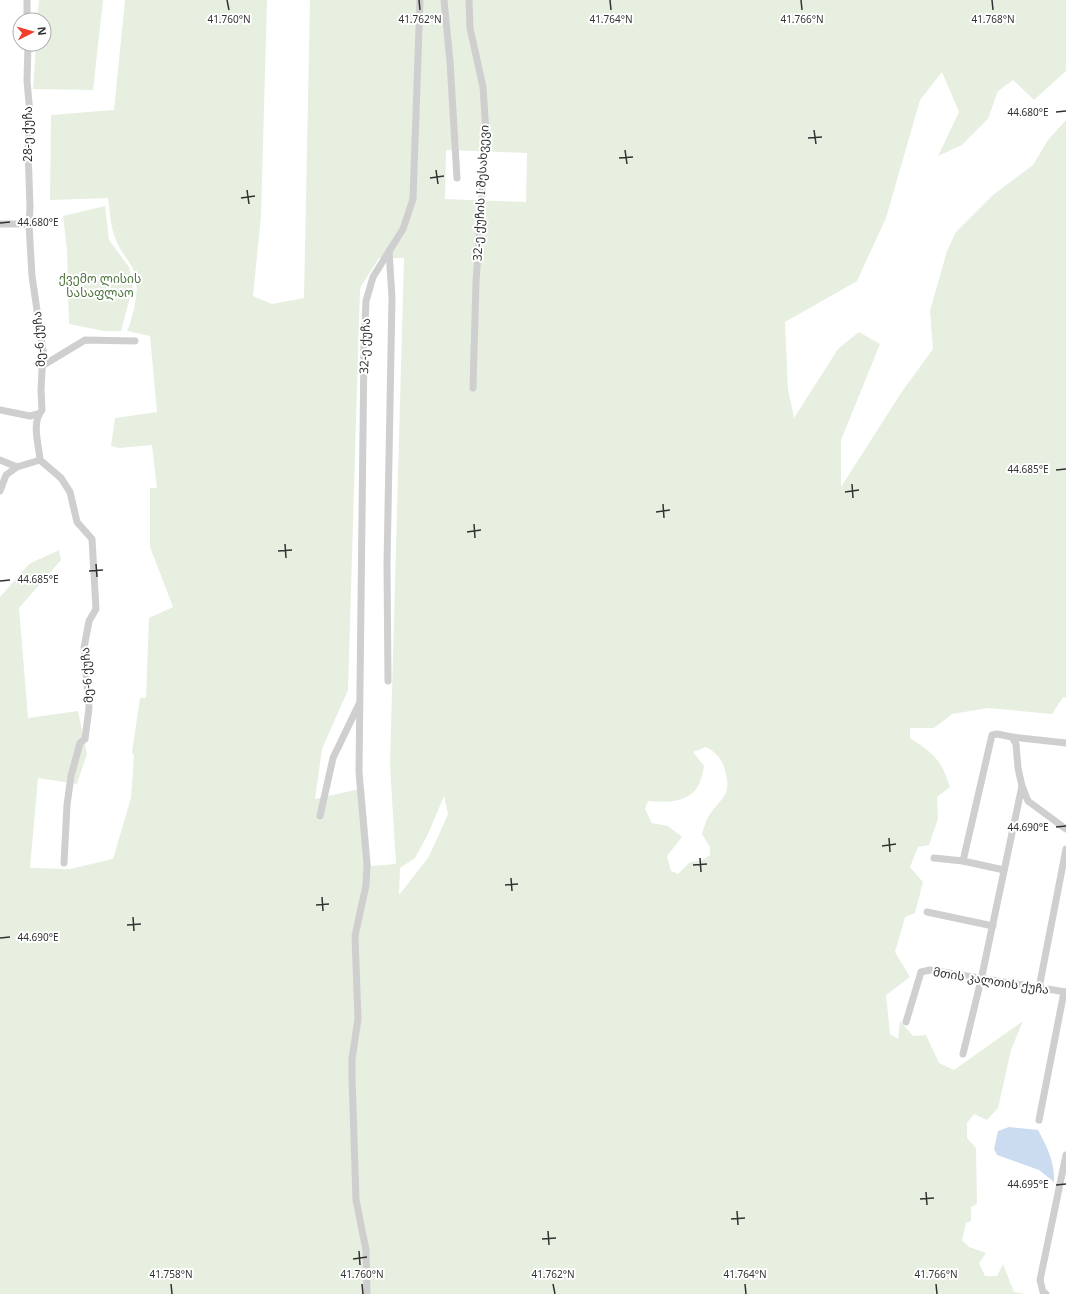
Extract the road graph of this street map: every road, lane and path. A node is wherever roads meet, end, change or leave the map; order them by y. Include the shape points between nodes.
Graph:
1 (27, 0) edge
2 (420, 0) edge
3 (444, 0) edge
4 (469, 0) edge
5 (27, 12) edge
6 (28, 52) edge
7 (457, 178) dead end
8 (0, 224) edge
9 (29, 224) junction
10 (389, 250) junction
11 (135, 340) dead end
12 (42, 366) junction
13 (473, 388) dead end
14 (0, 410) edge
15 (38, 414) junction
16 (0, 460) edge
17 (40, 460) junction
18 (17, 467) junction
19 (0, 491) edge
20 (388, 681) dead end
21 (360, 702) junction
22 (1012, 737) junction
23 (1066, 743) edge
24 (1022, 786) junction
25 (320, 816) dead end
26 (1066, 829) edge
27 (1066, 849) edge
28 (934, 858) dead end
29 (963, 862) junction
30 (64, 863) dead end
31 (1004, 870) junction
32 (927, 912) dead end
33 (993, 926) junction
34 (981, 980) junction
35 (1039, 988) junction
36 (1065, 992) edge
37 (906, 1022) dead end
38 (963, 1054) dead end
39 (1039, 1120) dead end
40 (1066, 1155) edge
41 (367, 1294) edge
42 (1046, 1294) edge

1 - 5 street
2 - 10 street, 32-ე ქუჩა via 412,199 403,229
3 - 7 street
4 - 13 street, 32-ე ქუჩის I შესახვევი via 470,28 483,87 486,133 476,282
6 - 9 street, 28-ე ქუჩა
8 - 9 street
9 - 12 street, მე-6 ქუჩა via 32,276 43,351
10 - 20 street via 392,297 387,564
10 - 21 street, 32-ე ქუჩა via 373,277 366,301
11 - 12 street via 85,340
12 - 15 street, მე-6 ქუჩა via 42,410
14 - 15 street via 30,416
15 - 17 street, მე-6 ქუჩა via 36,430
16 - 18 street
17 - 18 street
17 - 30 street, მე-6 ქუჩა via 61,478 67,487 77,522 92,539 96,610 89,621 84,648 89,708 85,739 80,743 71,776
18 - 19 street via 6,475
21 - 25 street via 333,758
21 - 41 street, 32-ე ქუჩა via 359,772 366,885 355,936 358,1019 352,1077 356,1200 366,1250
22 - 23 street
22 - 24 street via 1016,744
22 - 29 street via 992,735
24 - 26 street via 1028,801
24 - 31 street
27 - 35 street
28 - 29 street
29 - 31 street
31 - 33 street
32 - 33 street
33 - 34 street
34 - 35 street, მთის კალთის ქუჩა
34 - 37 street, მთის კალთის ქუჩა via 930,970 921,972
34 - 38 street
35 - 36 street, მთის კალთის ქუჩა
36 - 39 street
40 - 42 street via 1040,1280

